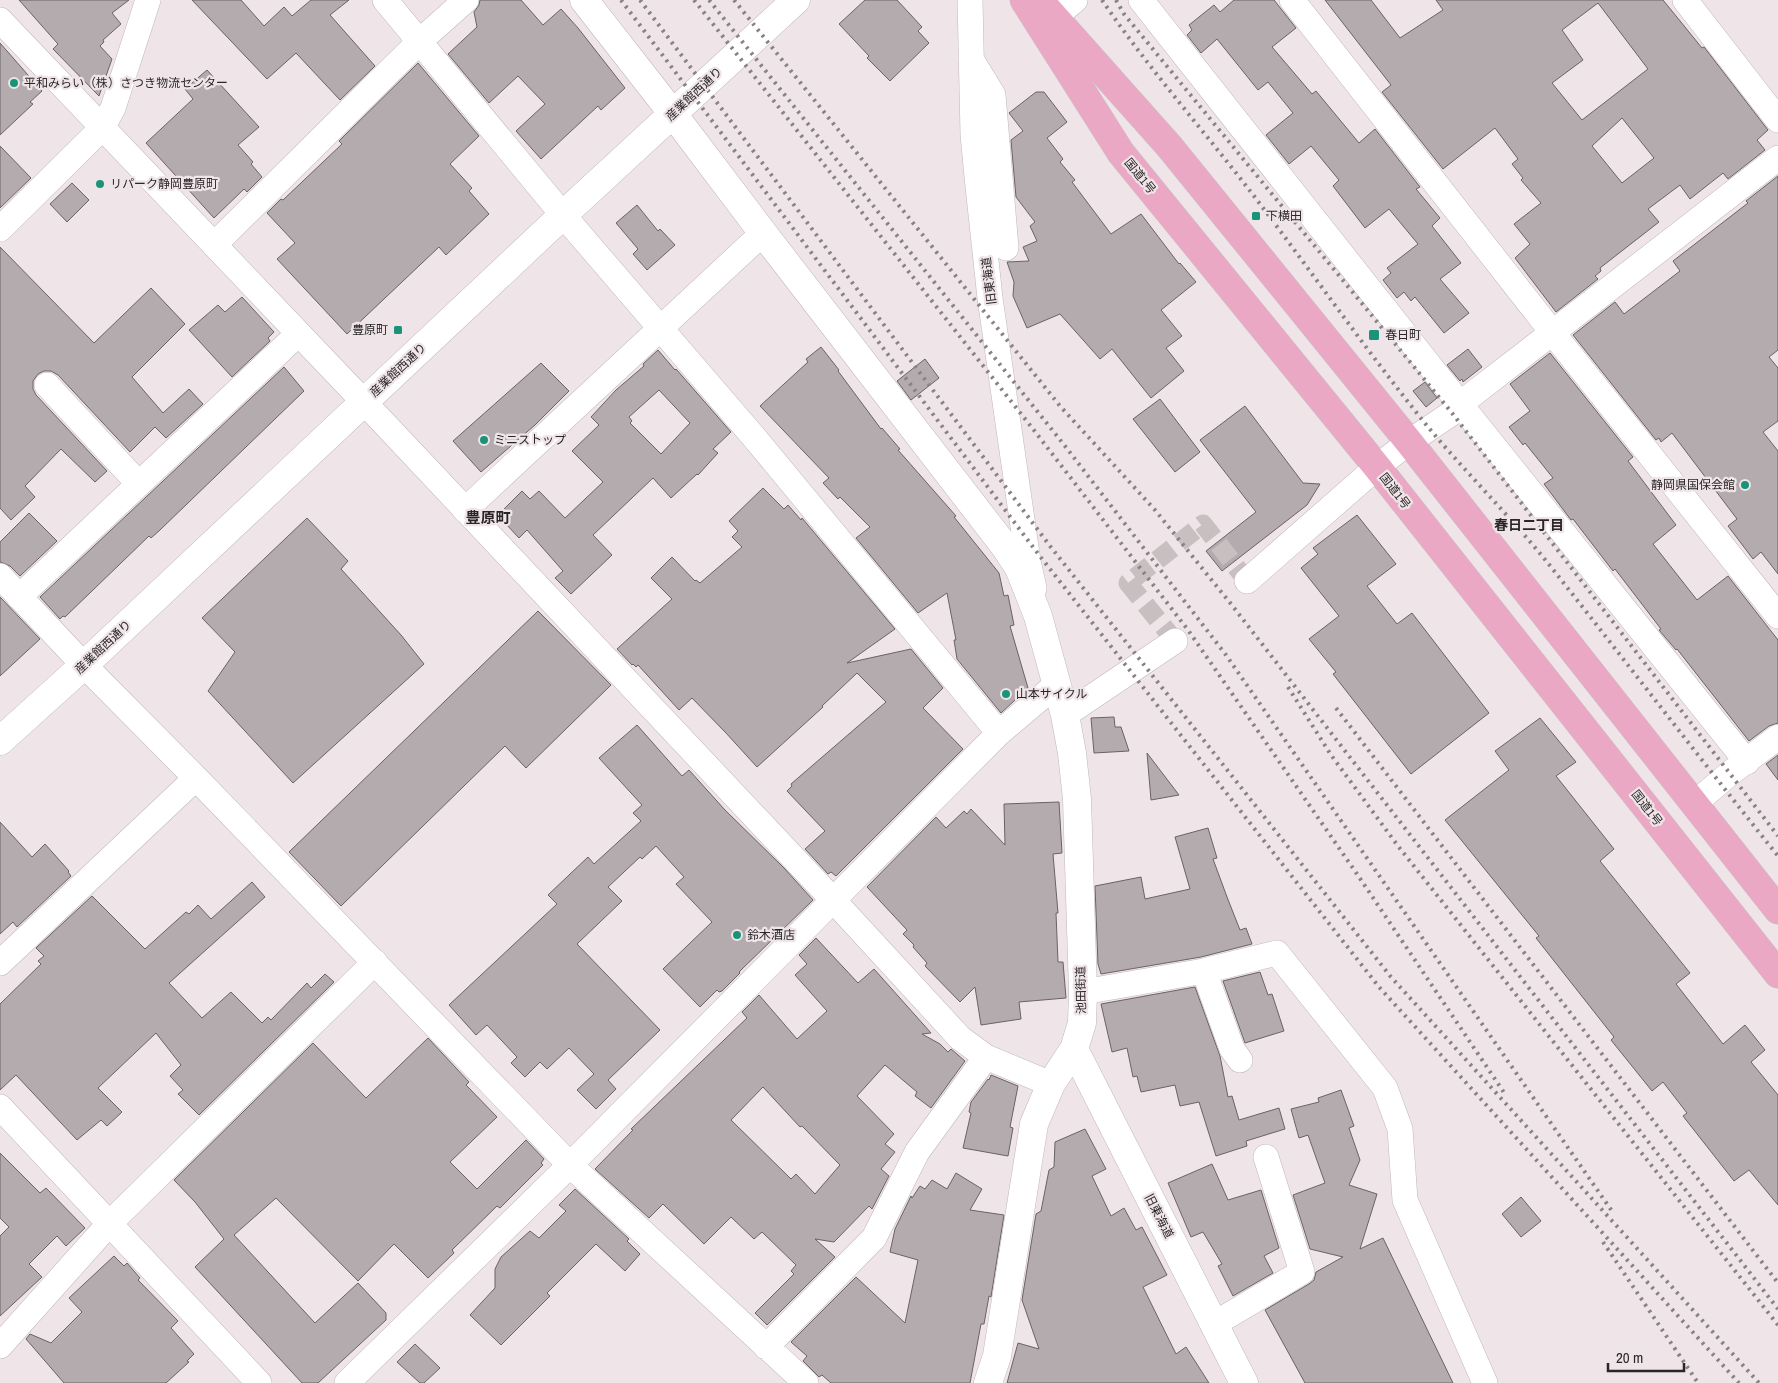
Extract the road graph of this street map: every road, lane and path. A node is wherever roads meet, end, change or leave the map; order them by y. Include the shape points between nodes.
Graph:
1 (148, 0) edge
2 (385, 0) edge
3 (466, 0) edge
4 (584, 0) edge
5 (796, 0) edge
6 (970, 0) edge
7 (1024, 0) edge
8 (1141, 0) edge
9 (1292, 0) edge
10 (1685, 0) edge
11 (1056, 6) edge
12 (0, 20) edge
13 (420, 41) junction
14 (971, 59) junction
15 (674, 114) junction
16 (1778, 120) edge
17 (102, 128) junction
18 (1778, 158) edge
19 (563, 215) junction
20 (0, 229) edge
21 (763, 234) junction
22 (214, 245) junction
23 (1006, 248) dead end
24 (661, 328) junction
25 (1552, 332) junction
26 (298, 334) junction
27 (47, 385) dead end
28 (364, 402) junction
29 (1460, 404) junction
30 (1409, 442) junction
31 (1377, 467) junction
32 (139, 484) junction
33 (465, 510) junction
34 (0, 576) edge
35 (1247, 581) dead end
36 (20, 597) junction
37 (1038, 616) junction
38 (1778, 616) edge
39 (1175, 641) dead end
40 (84, 665) junction
41 (1057, 684) junction
42 (1065, 715) junction
43 (999, 733) junction
44 (1778, 737) edge
45 (0, 741) edge
46 (1747, 762) junction
47 (196, 778) junction
48 (1694, 804) junction
49 (834, 900) junction
50 (1778, 910) edge
51 (375, 962) junction
52 (0, 963) edge
53 (1204, 970) junction
54 (1778, 974) edge
55 (1083, 992) junction
56 (1074, 1050) junction
57 (986, 1057) junction
58 (1240, 1060) dead end
59 (1051, 1084) junction
60 (0, 1107) edge
61 (1266, 1156) dead end
62 (570, 1165) junction
63 (109, 1224) junction
64 (1214, 1324) junction
65 (0, 1346) edge
66 (766, 1347) junction
67 (259, 1383) edge
68 (347, 1383) edge
69 (806, 1383) edge
70 (988, 1383) edge
71 (1244, 1383) edge
72 (1485, 1383) edge

1 - 17 street via 113,108
2 - 13 street
3 - 13 street
4 - 15 street, 池田街道
5 - 15 street, 産業館西通り
6 - 14 street, 旧東海道
7 - 31 highway, 国道1号 via 1121,154
8 - 29 street
9 - 25 street
10 - 16 street
11 - 30 highway
12 - 17 street
13 - 19 street
13 - 22 street
14 - 23 street via 993,95
14 - 37 street, 旧東海道 via 973,134 990,298
15 - 19 street, 産業館西通り
15 - 21 street, 池田街道
17 - 20 street
17 - 22 street
18 - 25 street
19 - 24 street
19 - 28 street, 産業館西通り
21 - 24 street
21 - 37 street, 池田街道 via 1006,548 1019,568
22 - 26 street
24 - 33 street
24 - 43 street
25 - 29 street
25 - 38 street
26 - 28 street
26 - 32 street
27 - 32 street
28 - 33 street
28 - 40 street, 産業館西通り
29 - 30 street
29 - 46 street
30 - 31 street
30 - 48 highway
31 - 35 street
31 - 54 highway, 国道1号
32 - 36 street
33 - 49 street
34 - 36 street
36 - 40 street
37 - 41 street, 池田街道
39 - 42 street
40 - 45 street, 産業館西通り
40 - 47 street
41 - 42 street, 池田街道
41 - 43 street
42 - 55 street, 池田街道 via 1077,799
43 - 49 street
44 - 46 street
46 - 48 street
47 - 51 street
47 - 52 street
48 - 50 highway
49 - 57 street via 960,1038
49 - 62 street
51 - 62 street
51 - 63 street
53 - 55 street
53 - 58 street via 1232,1049
53 - 72 street via 1277,954 1385,1088 1400,1129 1405,1200
55 - 56 street, 池田街道 via 1082,1023
56 - 59 street, 池田街道
56 - 64 street, 旧東海道
57 - 59 street
57 - 66 street via 917,1152 874,1238
59 - 70 street, 池田街道 via 1034,1124 997,1356
60 - 63 street
61 - 64 street via 1302,1272
62 - 66 street
62 - 68 street
63 - 65 street
63 - 67 street
64 - 71 street, 旧東海道
66 - 69 street

